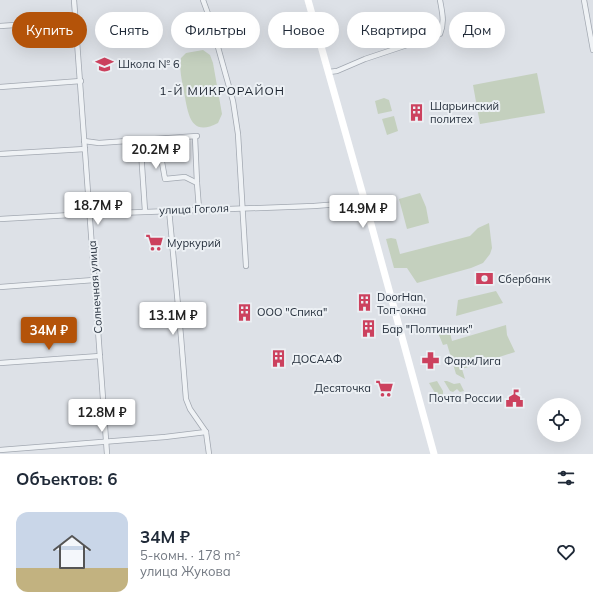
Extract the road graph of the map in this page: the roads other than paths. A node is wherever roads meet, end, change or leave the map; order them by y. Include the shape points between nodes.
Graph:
1 (74, 0) edge
2 (203, 0) edge
3 (308, 0) edge
4 (440, 0) edge
5 (584, 0) edge
6 (75, 12) edge
7 (12, 25) edge
8 (0, 26) edge
9 (592, 41) edge
10 (78, 48) edge
11 (593, 50) edge
12 (328, 72) junction
13 (81, 81) junction
14 (0, 87) edge
15 (84, 141) junction
16 (85, 149) junction
17 (0, 154) edge
18 (197, 183) junction
19 (365, 202) junction
20 (242, 208) junction
21 (199, 209) junction
22 (169, 210) junction
23 (145, 211) junction
24 (89, 214) junction
25 (0, 219) edge
26 (246, 266) dead end
27 (94, 280) junction
28 (0, 287) edge
29 (100, 356) junction
30 (0, 363) edge
31 (206, 432) junction
32 (106, 441) junction
33 (0, 450) edge
34 (107, 454) edge
35 (209, 454) edge
36 (434, 454) edge

1 - 6 street, Солнечная улица
2 - 20 street via 233,101 238,134
3 - 12 street
4 - 12 street via 443,28 440,34
5 - 9 street
7 - 8 street
9 - 11 street
10 - 13 street, Солнечная улица
12 - 19 street
13 - 14 street
13 - 15 street, Солнечная улица
15 - 16 street, Солнечная улица
15 - 18 street via 99,143 196,137
16 - 17 street
16 - 24 street, Солнечная улица
18 - 21 street
18 - 23 street via 185,177 165,178 160,151 141,151
19 - 20 street, улица Гоголя
19 - 36 street
20 - 21 street, улица Гоголя
20 - 26 street
21 - 22 street, улица Гоголя
22 - 23 street, улица Гоголя
22 - 31 street via 186,399
23 - 24 street, улица Гоголя
24 - 25 street, улица Гоголя
24 - 27 street, Солнечная улица
27 - 28 street
27 - 29 street, Солнечная улица
29 - 30 street
29 - 32 street, Солнечная улица
31 - 32 street
31 - 35 street
32 - 33 street
32 - 34 street, Солнечная улица

